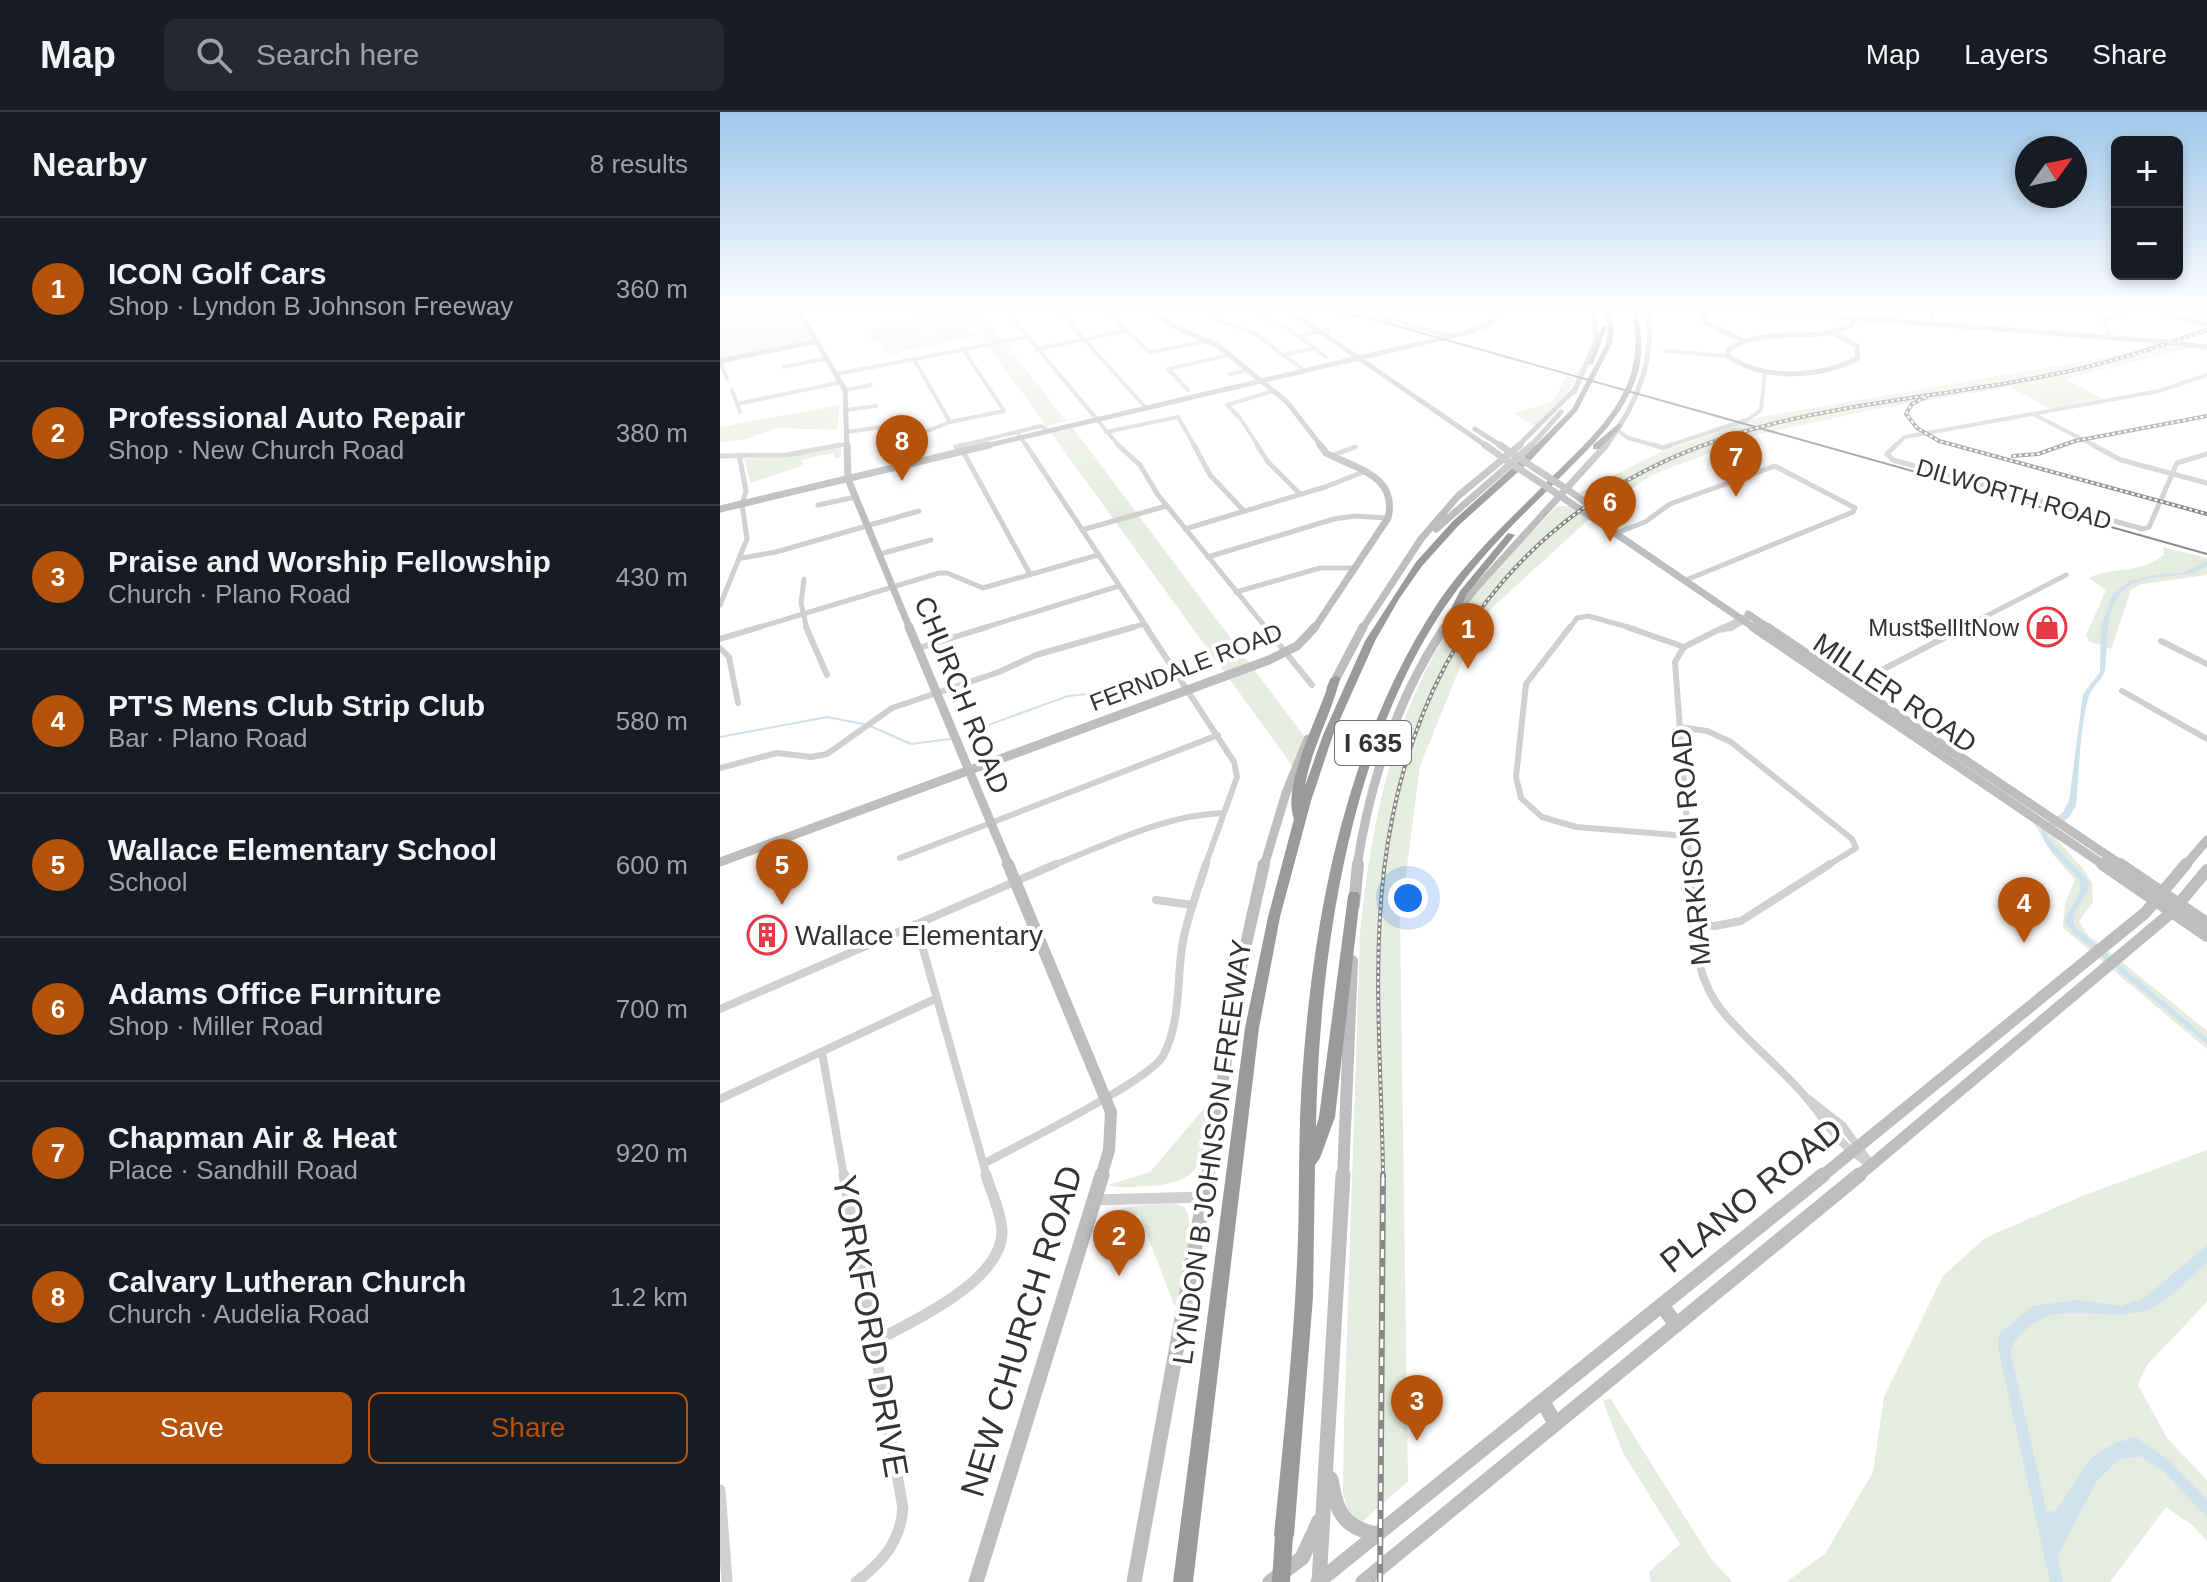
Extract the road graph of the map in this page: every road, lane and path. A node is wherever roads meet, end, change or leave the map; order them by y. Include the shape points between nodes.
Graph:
1 (838, 377) edge
2 (858, 377) edge
3 (924, 377) edge
4 (981, 377) edge
5 (1060, 377) edge
6 (1117, 377) edge
7 (1175, 377) edge
8 (1255, 377) edge
9 (1272, 377) edge
10 (1393, 377) edge
11 (1582, 377) edge
12 (1592, 377) edge
13 (1633, 377) edge
14 (1643, 377) edge
15 (1765, 377) edge
16 (2202, 377) edge
17 (1259, 380) junction
18 (841, 382) junction
19 (871, 385) dead end
20 (1575, 389) junction
21 (732, 390) dead end
22 (802, 390) junction
23 (1273, 391) junction
24 (1190, 392) junction
25 (808, 400) dead end
26 (737, 404) junction
27 (876, 406) dead end
28 (1145, 407) junction
29 (847, 410) junction
30 (740, 412) dead end
31 (2033, 414) junction
32 (1095, 418) junction
33 (950, 422) junction
34 (1045, 428) junction
35 (1618, 428) junction
36 (1469, 429) junction
37 (847, 432) junction
38 (1106, 432) junction
39 (1020, 436) junction
40 (1628, 438) junction
41 (847, 444) junction
42 (1499, 444) junction
43 (1606, 446) junction
44 (1355, 447) dead end
45 (960, 450) junction
46 (2207, 454) edge
47 (739, 455) junction
48 (720, 456) edge
49 (1331, 456) junction
50 (1509, 456) junction
51 (1366, 471) junction
52 (2172, 474) junction
53 (848, 477) junction
54 (2207, 483) edge
55 (1565, 485) junction
56 (1300, 494) junction
57 (856, 497) junction
58 (1553, 499) junction
59 (1575, 500) junction
60 (742, 502) junction
61 (818, 505) dead end
62 (1166, 506) junction
63 (720, 507) edge
64 (919, 511) dead end
65 (1244, 511) junction
66 (1388, 518) junction
67 (868, 527) junction
68 (1185, 529) junction
69 (1082, 530) junction
70 (1620, 531) junction
71 (1421, 539) junction
72 (931, 540) dead end
73 (880, 554) junction
74 (1098, 555) junction
75 (1208, 557) junction
76 (742, 558) junction
77 (1355, 568) junction
78 (1030, 574) junction
79 (2066, 575) dead end
80 (1690, 578) junction
81 (804, 579) dead end
82 (893, 586) junction
83 (1119, 586) junction
84 (1236, 592) junction
85 (720, 605) edge
86 (801, 613) junction
87 (1746, 618) junction
88 (1449, 622) junction
89 (1144, 624) junction
90 (720, 639) edge
91 (2161, 641) dead end
92 (1684, 647) junction
93 (720, 648) edge
94 (919, 648) junction
95 (1285, 652) junction
96 (2207, 664) edge
97 (827, 675) dead end
98 (1335, 679) junction
99 (1312, 685) dead end
100 (1849, 686) junction
101 (1188, 690) junction
102 (2122, 691) dead end
103 (939, 693) junction
104 (738, 703) dead end
105 (1679, 727) junction
106 (1218, 735) junction
107 (2207, 739) edge
108 (720, 768) edge
109 (970, 770) junction
110 (1223, 813) junction
111 (1298, 820) junction
112 (991, 823) junction
113 (1688, 836) junction
114 (2207, 840) edge
115 (900, 858) dead end
116 (720, 862) edge
117 (2207, 870) edge
118 (1014, 881) junction
119 (1354, 896) junction
120 (2160, 897) junction
121 (1156, 900) dead end
122 (1193, 905) junction
123 (2176, 908) junction
124 (2207, 923) edge
125 (916, 924) junction
126 (1694, 925) junction
127 (2207, 936) edge
128 (2066, 980) junction
129 (2075, 994) junction
130 (937, 998) junction
131 (720, 1009) edge
132 (1981, 1047) junction
133 (822, 1052) junction
134 (1996, 1061) junction
135 (1107, 1097) junction
136 (720, 1099) edge
137 (1856, 1148) junction
138 (985, 1163) junction
139 (1871, 1165) junction
140 (1308, 1168) junction
141 (1204, 1197) junction
142 (1094, 1200) junction
143 (1662, 1305) junction
144 (1676, 1325) junction
145 (874, 1342) junction
146 (1543, 1402) junction
147 (1555, 1423) junction
148 (1328, 1451) junction
149 (720, 1490) edge
150 (1325, 1499) junction
151 (1377, 1534) junction
152 (727, 1582) edge
153 (856, 1582) edge
154 (976, 1582) edge
155 (1134, 1582) edge
156 (1183, 1582) edge
157 (1270, 1582) edge
158 (1281, 1582) edge
159 (1318, 1582) edge
160 (1363, 1582) edge

1 - 18 main road, CHURCH ROAD
2 - 18 street
3 - 33 street
4 - 33 street via 1004,411
5 - 32 street
6 - 28 street
7 - 24 street
8 - 17 main road
9 - 17 main road
10 - 36 main road
11 - 20 main road
12 - 111 highway, LYNDON B JOHNSON FREEWAY / I 635 via 1575,410 1440,539 1395,599 1328,735
13 - 140 highway, I 635 via 1593,440 1489,545 1444,600 1418,642 1365,765 1324,945 1310,1076
14 - 35 main road
15 - 40 street via 1761,410 1749,419 1663,448
16 - 31 street via 2159,391
17 - 23 main road
17 - 24 main road
17 - 28 main road
18 - 19 street
18 - 22 street
18 - 29 main road, CHURCH ROAD
20 - 50 main road
20 - 71 main road via 1534,444
21 - 26 street
22 - 25 street
22 - 26 street
23 - 49 main road
23 - 56 street via 1227,405 1268,462
24 - 28 main road
26 - 30 street
27 - 29 street
28 - 32 main road
29 - 37 main road, CHURCH ROAD
31 - 52 street via 2121,460
31 - 52 street, DILWORTH ROAD via 1905,437 1887,454 1893,460 2143,529 2149,527
32 - 34 main road
32 - 38 street
32 - 39 main road
33 - 37 street via 895,448 888,426
34 - 39 main road
34 - 45 street via 958,445
35 - 40 street
35 - 43 main road
35 - 88 highway via 1496,551 1463,593
36 - 42 main road
36 - 50 main road
37 - 41 main road, CHURCH ROAD
38 - 62 street via 1140,465
38 - 65 street via 1178,417 1210,475
39 - 45 main road
39 - 69 street
40 - 43 street
41 - 47 street via 787,455
41 - 53 main road, CHURCH ROAD
42 - 50 main road
42 - 50 main road
43 - 55 main road via 1576,481
44 - 49 street
45 - 53 main road
45 - 78 street
46 - 52 street via 2180,460
47 - 48 street
47 - 60 street via 746,491
49 - 51 main road
50 - 55 main road, bridge
50 - 58 main road, MILLER ROAD
50 - 71 main road via 1458,496
51 - 56 street
51 - 66 main road via 1388,490
52 - 54 street
53 - 57 main road, CHURCH ROAD
53 - 60 main road
55 - 58 main road
55 - 59 main road
56 - 65 street
57 - 61 street
57 - 67 main road, CHURCH ROAD
58 - 59 main road
58 - 59 main road, MILLER ROAD
58 - 88 main road
59 - 70 main road, MILLER ROAD
60 - 63 main road
60 - 76 street via 747,539
62 - 68 street
62 - 69 street
64 - 67 street
65 - 68 street
66 - 75 street via 1334,519
66 - 77 main road, FERNDALE ROAD
67 - 73 main road, CHURCH ROAD
67 - 76 street
68 - 75 street
69 - 74 street
70 - 80 main road, MILLER ROAD
70 - 80 street via 1670,504 1775,466 1855,508
71 - 98 main road
72 - 73 street
73 - 82 main road, CHURCH ROAD
74 - 78 street
74 - 83 street
75 - 84 street
76 - 85 street
77 - 84 street via 1320,568
77 - 95 main road, FERNDALE ROAD via 1311,633
78 - 82 street via 983,588 943,572
79 - 100 street
80 - 87 main road, MILLER ROAD
81 - 86 street via 798,596
82 - 86 street
82 - 94 main road, CHURCH ROAD
83 - 89 street
83 - 94 street
84 - 95 street
86 - 90 street
86 - 97 street
87 - 92 street
87 - 100 main road, MILLER ROAD
88 - 119 main road via 1414,682 1386,750
89 - 101 street
89 - 103 street via 1036,655
91 - 96 street
92 - 105 street, MARKISON ROAD via 1675,662
92 - 113 street via 1588,616 1577,618 1526,684 1516,777 1521,798 1551,821
93 - 104 street via 729,657
94 - 103 main road, CHURCH ROAD
95 - 99 street
95 - 101 main road, FERNDALE ROAD
98 - 111 highway via 1295,796
98 - 141 main road via 1292,775 1262,869
100 - 120 main road, MILLER ROAD
101 - 106 street
101 - 109 main road, FERNDALE ROAD
102 - 107 street
103 - 108 street via 882,714 827,754 763,755
103 - 109 main road, CHURCH ROAD
105 - 113 street, MARKISON ROAD
105 - 126 street via 1731,742 1852,839 1856,848 1741,921
106 - 110 street via 1237,769
106 - 112 street
109 - 112 main road, CHURCH ROAD
109 - 116 main road, FERNDALE ROAD
110 - 118 street via 1175,818
110 - 122 street
111 - 156 highway, LYNDON B JOHNSON FREEWAY / I 635 via 1252,1028
112 - 115 street
112 - 118 main road, CHURCH ROAD
113 - 126 street, MARKISON ROAD
114 - 120 main road, PLANO ROAD
117 - 123 main road, PLANO ROAD
118 - 125 street
118 - 135 main road, CHURCH ROAD
119 - 140 highway via 1327,1117
119 - 148 main road
120 - 123 main road, MILLER ROAD
120 - 128 main road, PLANO ROAD
121 - 122 street
122 - 135 street via 1181,950 1172,1031 1162,1058
123 - 124 main road, MILLER ROAD
123 - 127 main road, MILLER ROAD
123 - 129 main road, PLANO ROAD
125 - 130 street
125 - 131 street
126 - 137 street, MARKISON ROAD via 1702,975 1713,999 1806,1097 1819,1118
128 - 129 main road
128 - 132 main road, PLANO ROAD
129 - 134 main road, PLANO ROAD
130 - 133 street
130 - 138 street
132 - 134 main road
132 - 137 main road, PLANO ROAD
133 - 136 street
133 - 145 street, YORKFORD DRIVE
134 - 139 main road, PLANO ROAD
135 - 138 street
135 - 142 main road, NEW CHURCH ROAD via 1111,1138
137 - 139 street, MARKISON ROAD
137 - 143 main road, PLANO ROAD
138 - 145 street via 1001,1220 996,1255 959,1292
139 - 144 main road, PLANO ROAD
140 - 158 highway, I 635, bridge via 1306,1263
141 - 142 street
141 - 155 main road
142 - 154 main road, NEW CHURCH ROAD
143 - 144 main road
143 - 146 main road, PLANO ROAD
144 - 147 main road, PLANO ROAD
145 - 153 street, YORKFORD DRIVE via 903,1527 885,1560
146 - 147 main road
146 - 151 main road, PLANO ROAD
147 - 160 main road, PLANO ROAD
148 - 150 main road
148 - 151 main road via 1341,1518 1358,1531
149 - 152 street
150 - 157 main road via 1304,1558
150 - 159 main road
151 - 159 main road, PLANO ROAD

